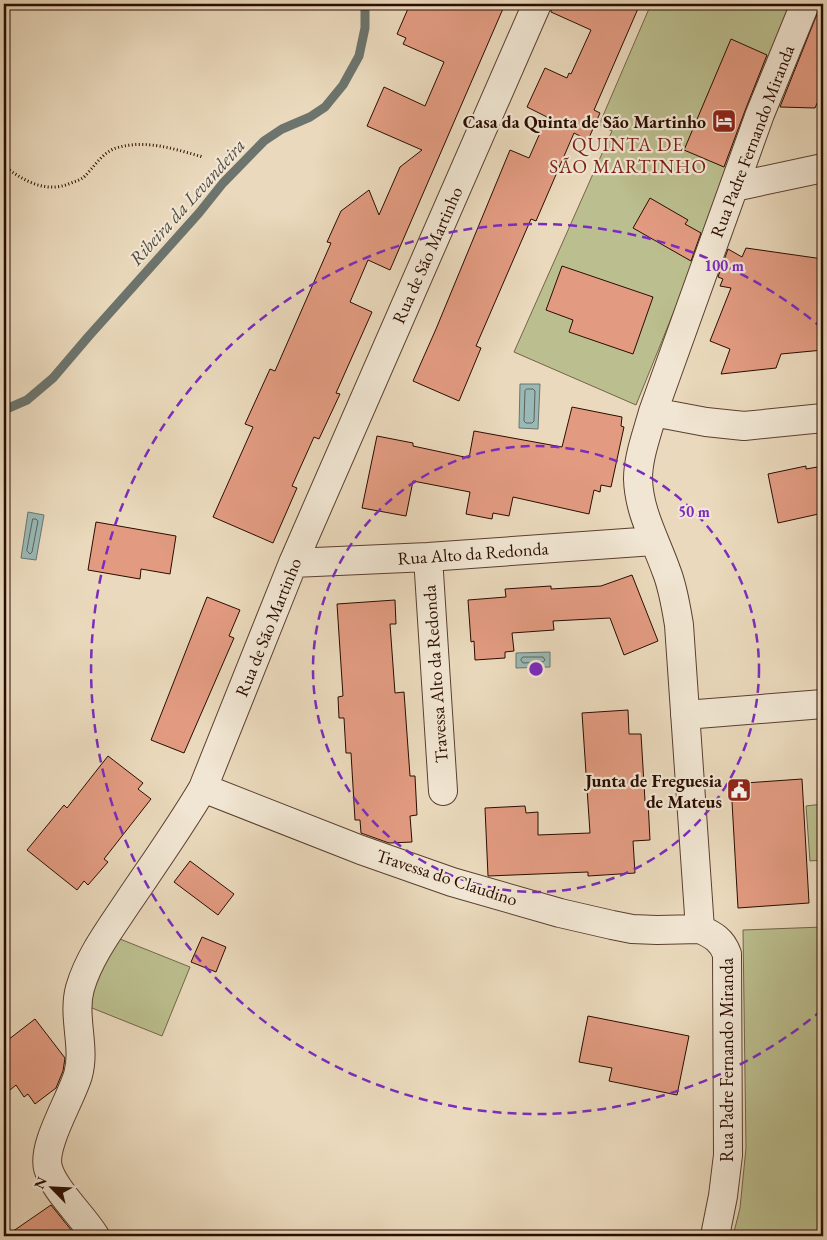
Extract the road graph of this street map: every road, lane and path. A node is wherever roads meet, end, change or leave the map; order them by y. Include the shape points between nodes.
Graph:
1 (537, 4) edge
2 (805, 4) edge
3 (203, 157) dead end
4 (4, 166) edge
5 (823, 168) edge
6 (734, 187) junction
7 (653, 412) junction
8 (823, 418) edge
9 (654, 541) junction
10 (428, 556) junction
11 (292, 563) junction
12 (823, 704) edge
13 (685, 715) junction
14 (202, 788) junction
15 (443, 790) dead end
16 (700, 929) junction
17 (96, 1236) edge
18 (715, 1236) edge

1 - 11 street, Rua de São Martinho
2 - 6 street, Rua Padre Fernando Miranda
3 - 4 path via 166,146 127,145 113,149 83,178 63,187 48,188 32,184
5 - 6 street
6 - 7 street, Rua Padre Fernando Miranda
7 - 8 street via 744,426
7 - 9 street, Rua Padre Fernando Miranda via 638,478 643,511
9 - 10 street, Rua Alto da Redonda
9 - 13 street, Rua Padre Fernando Miranda via 667,572 676,607
10 - 11 street, Rua Alto da Redonda
10 - 15 street, Travessa Alto da Redonda
11 - 14 street, Rua de São Martinho
12 - 13 street
13 - 16 street, Rua Padre Fernando Miranda
14 - 16 street, Travessa do Claudino via 452,882 632,929
14 - 17 street, Rua de São Martinho via 104,938 80,989 77,1004 80,1068 49,1147 47,1162 54,1182
16 - 18 street, Rua Padre Fernando Miranda via 724,945 728,954 728,1155

